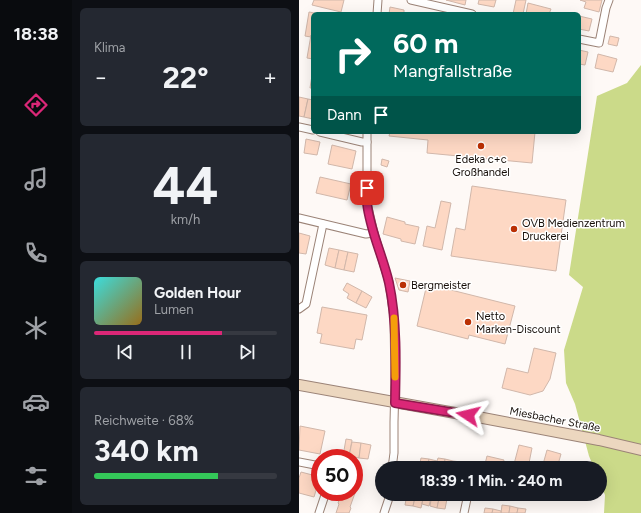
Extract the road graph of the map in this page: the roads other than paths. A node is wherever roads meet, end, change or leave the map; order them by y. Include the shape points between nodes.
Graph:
1 (378, 0) edge
2 (411, 0) edge
3 (609, 0) edge
4 (377, 12) edge
5 (463, 12) edge
6 (581, 39) edge
7 (299, 127) edge
8 (311, 130) edge
9 (328, 134) edge
10 (367, 134) edge
11 (367, 142) junction
12 (299, 218) edge
13 (323, 224) junction
14 (374, 233) junction
15 (299, 309) edge
16 (299, 386) edge
17 (395, 403) junction
18 (641, 450) edge
19 (393, 461) edge
20 (299, 462) edge
21 (311, 464) edge
22 (323, 501) edge
23 (388, 501) edge
24 (467, 501) edge
25 (319, 513) edge
26 (384, 513) edge
27 (464, 513) edge

1 - 4 street
2 - 5 street
3 - 6 street via 599,43
7 - 8 street
9 - 11 street
10 - 11 street
11 - 14 street via 367,203
12 - 13 street
13 - 14 street via 366,234
13 - 15 street via 306,304
14 - 17 street via 389,282 394,318
16 - 17 main road, Miesbacher Straße
17 - 18 main road, Miesbacher Straße via 591,438
17 - 19 street
20 - 21 street
22 - 25 street
23 - 26 street
24 - 27 street

